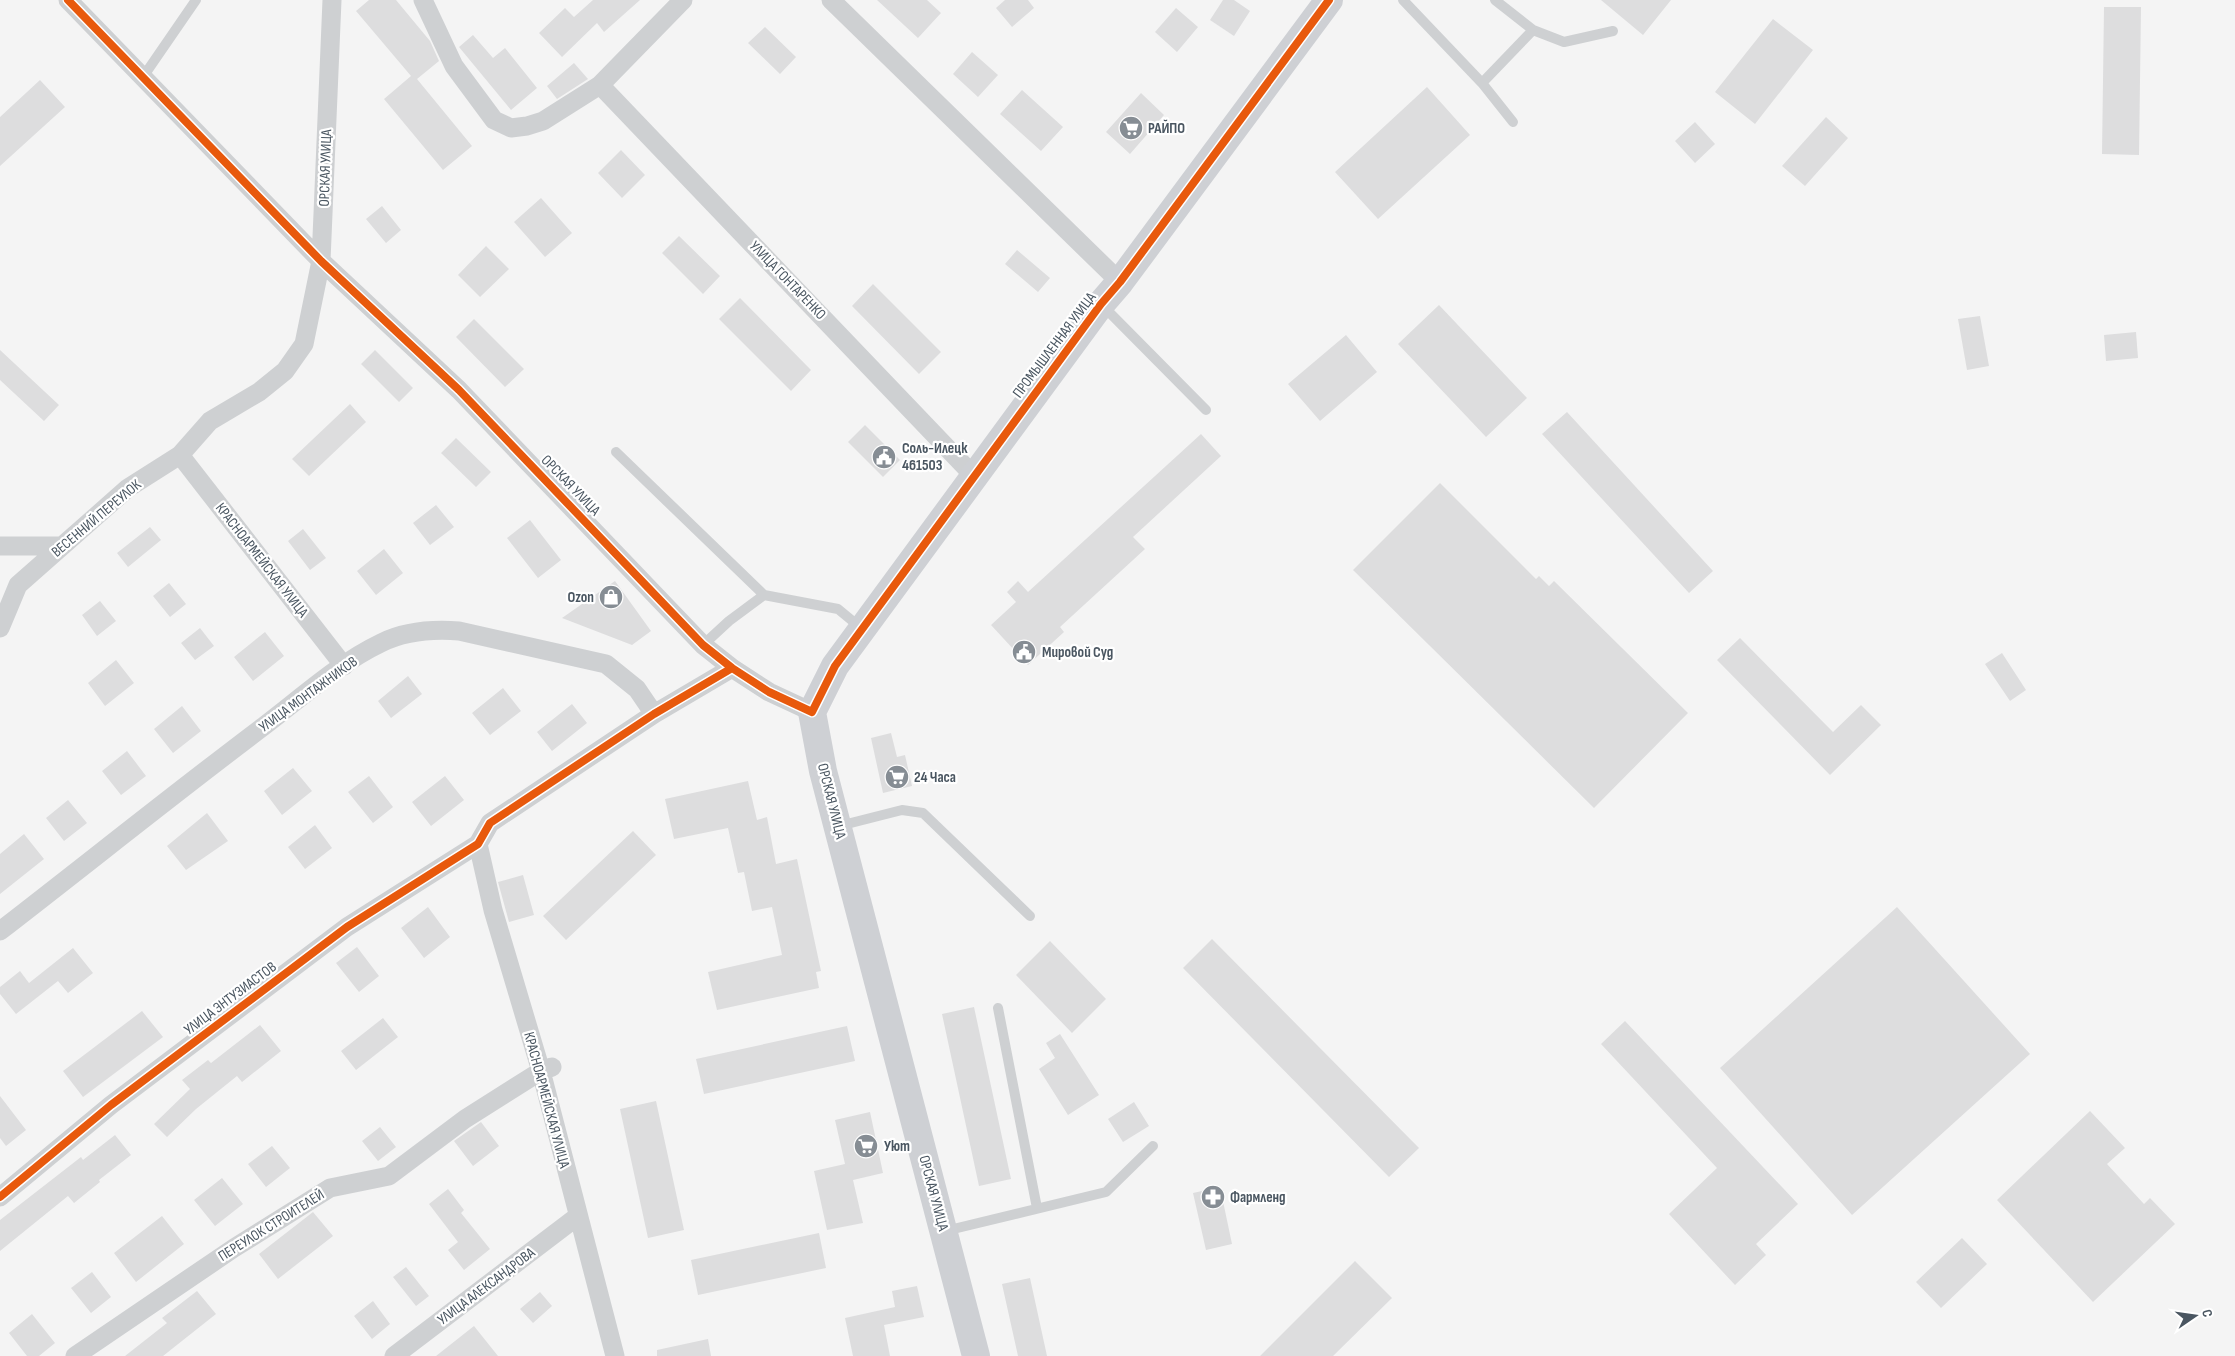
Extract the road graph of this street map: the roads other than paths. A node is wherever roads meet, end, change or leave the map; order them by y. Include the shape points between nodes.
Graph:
1 (68, 0) edge
2 (196, 0) edge
3 (332, 0) edge
4 (423, 0) edge
5 (683, 0) edge
6 (831, 0) edge
7 (1329, 0) edge
8 (1403, 0) edge
9 (1495, 0) edge
10 (1533, 30) junction
11 (1613, 31) dead end
12 (143, 77) junction
13 (1482, 83) junction
14 (600, 84) junction
15 (1513, 122) dead end
16 (321, 261) junction
17 (1120, 282) junction
18 (1101, 304) junction
19 (1206, 410) dead end
20 (616, 452) dead end
21 (180, 455) junction
22 (974, 476) junction
23 (0, 546) edge
24 (61, 546) junction
25 (764, 595) junction
26 (0, 628) edge
27 (862, 628) junction
28 (703, 645) junction
29 (344, 666) junction
30 (732, 668) junction
31 (812, 712) junction
32 (654, 714) junction
33 (838, 826) junction
34 (480, 839) junction
35 (1030, 916) dead end
36 (0, 931) edge
37 (998, 1008) dead end
38 (546, 1069) junction
39 (1154, 1146) dead end
40 (0, 1198) edge
41 (1037, 1208) junction
42 (578, 1216) junction
43 (944, 1232) junction
44 (75, 1356) edge
45 (394, 1356) edge
46 (615, 1356) edge
47 (976, 1356) edge

1 - 12 street
2 - 12 lane
3 - 16 street, ОРСКАЯ УЛИЦА
4 - 14 street via 454,66 494,120 511,128 543,121
5 - 14 street
6 - 17 street
7 - 17 street, ПРОМЫШЛЕННАЯ УЛИЦА
8 - 13 lane
9 - 10 lane
10 - 11 lane via 1564,42
10 - 13 lane
12 - 16 street
13 - 15 lane
14 - 22 street, УЛИЦА ГОНТАРЕНКО
16 - 21 street, ВЕСЕННИЙ ПЕРЕУЛОК via 304,344 285,371 259,392 210,421
16 - 28 street, ОРСКАЯ УЛИЦА via 458,390
17 - 18 street, ПРОМЫШЛЕННАЯ УЛИЦА
18 - 19 lane
18 - 22 street, ПРОМЫШЛЕННАЯ УЛИЦА
20 - 25 lane
21 - 24 street, ВЕСЕННИЙ ПЕРЕУЛОК via 128,488
21 - 29 street, КРАСНОАРМЕЙСКАЯ УЛИЦА
22 - 27 street, ПРОМЫШЛЕННАЯ УЛИЦА
23 - 24 street
24 - 26 street, ВЕСЕННИЙ ПЕРЕУЛОК via 18,585
25 - 27 lane via 838,609
25 - 28 lane
27 - 31 street, ПРОМЫШЛЕННАЯ УЛИЦА via 834,666
28 - 30 street, ОРСКАЯ УЛИЦА
29 - 32 street, УЛИЦА МОНТАЖНИКОВ via 380,643 399,636 435,629 459,631 606,664 637,689
29 - 36 street, УЛИЦА МОНТАЖНИКОВ
30 - 31 street, ОРСКАЯ УЛИЦА via 769,692
30 - 32 street, УЛИЦА ЭНТУЗИАСТОВ
31 - 33 street, ОРСКАЯ УЛИЦА via 823,772
32 - 34 street, УЛИЦА ЭНТУЗИАСТОВ via 490,822
33 - 35 lane via 902,810 923,813
33 - 43 street, ОРСКАЯ УЛИЦА
34 - 38 street, КРАСНОАРМЕЙСКАЯ УЛИЦА via 493,910
34 - 40 street, УЛИЦА ЭНТУЗИАСТОВ via 347,927 111,1105
37 - 41 lane
38 - 42 street, КРАСНОАРМЕЙСКАЯ УЛИЦА
38 - 44 street, ПЕРЕУЛОК СТРОИТЕЛЕЙ via 465,1119 389,1176 330,1188 234,1248
39 - 41 lane via 1106,1192
41 - 43 lane
42 - 45 street, УЛИЦА АЛЕКСАНДРОВА
42 - 46 street, КРАСНОАРМЕЙСКАЯ УЛИЦА
43 - 47 street, ОРСКАЯ УЛИЦА

